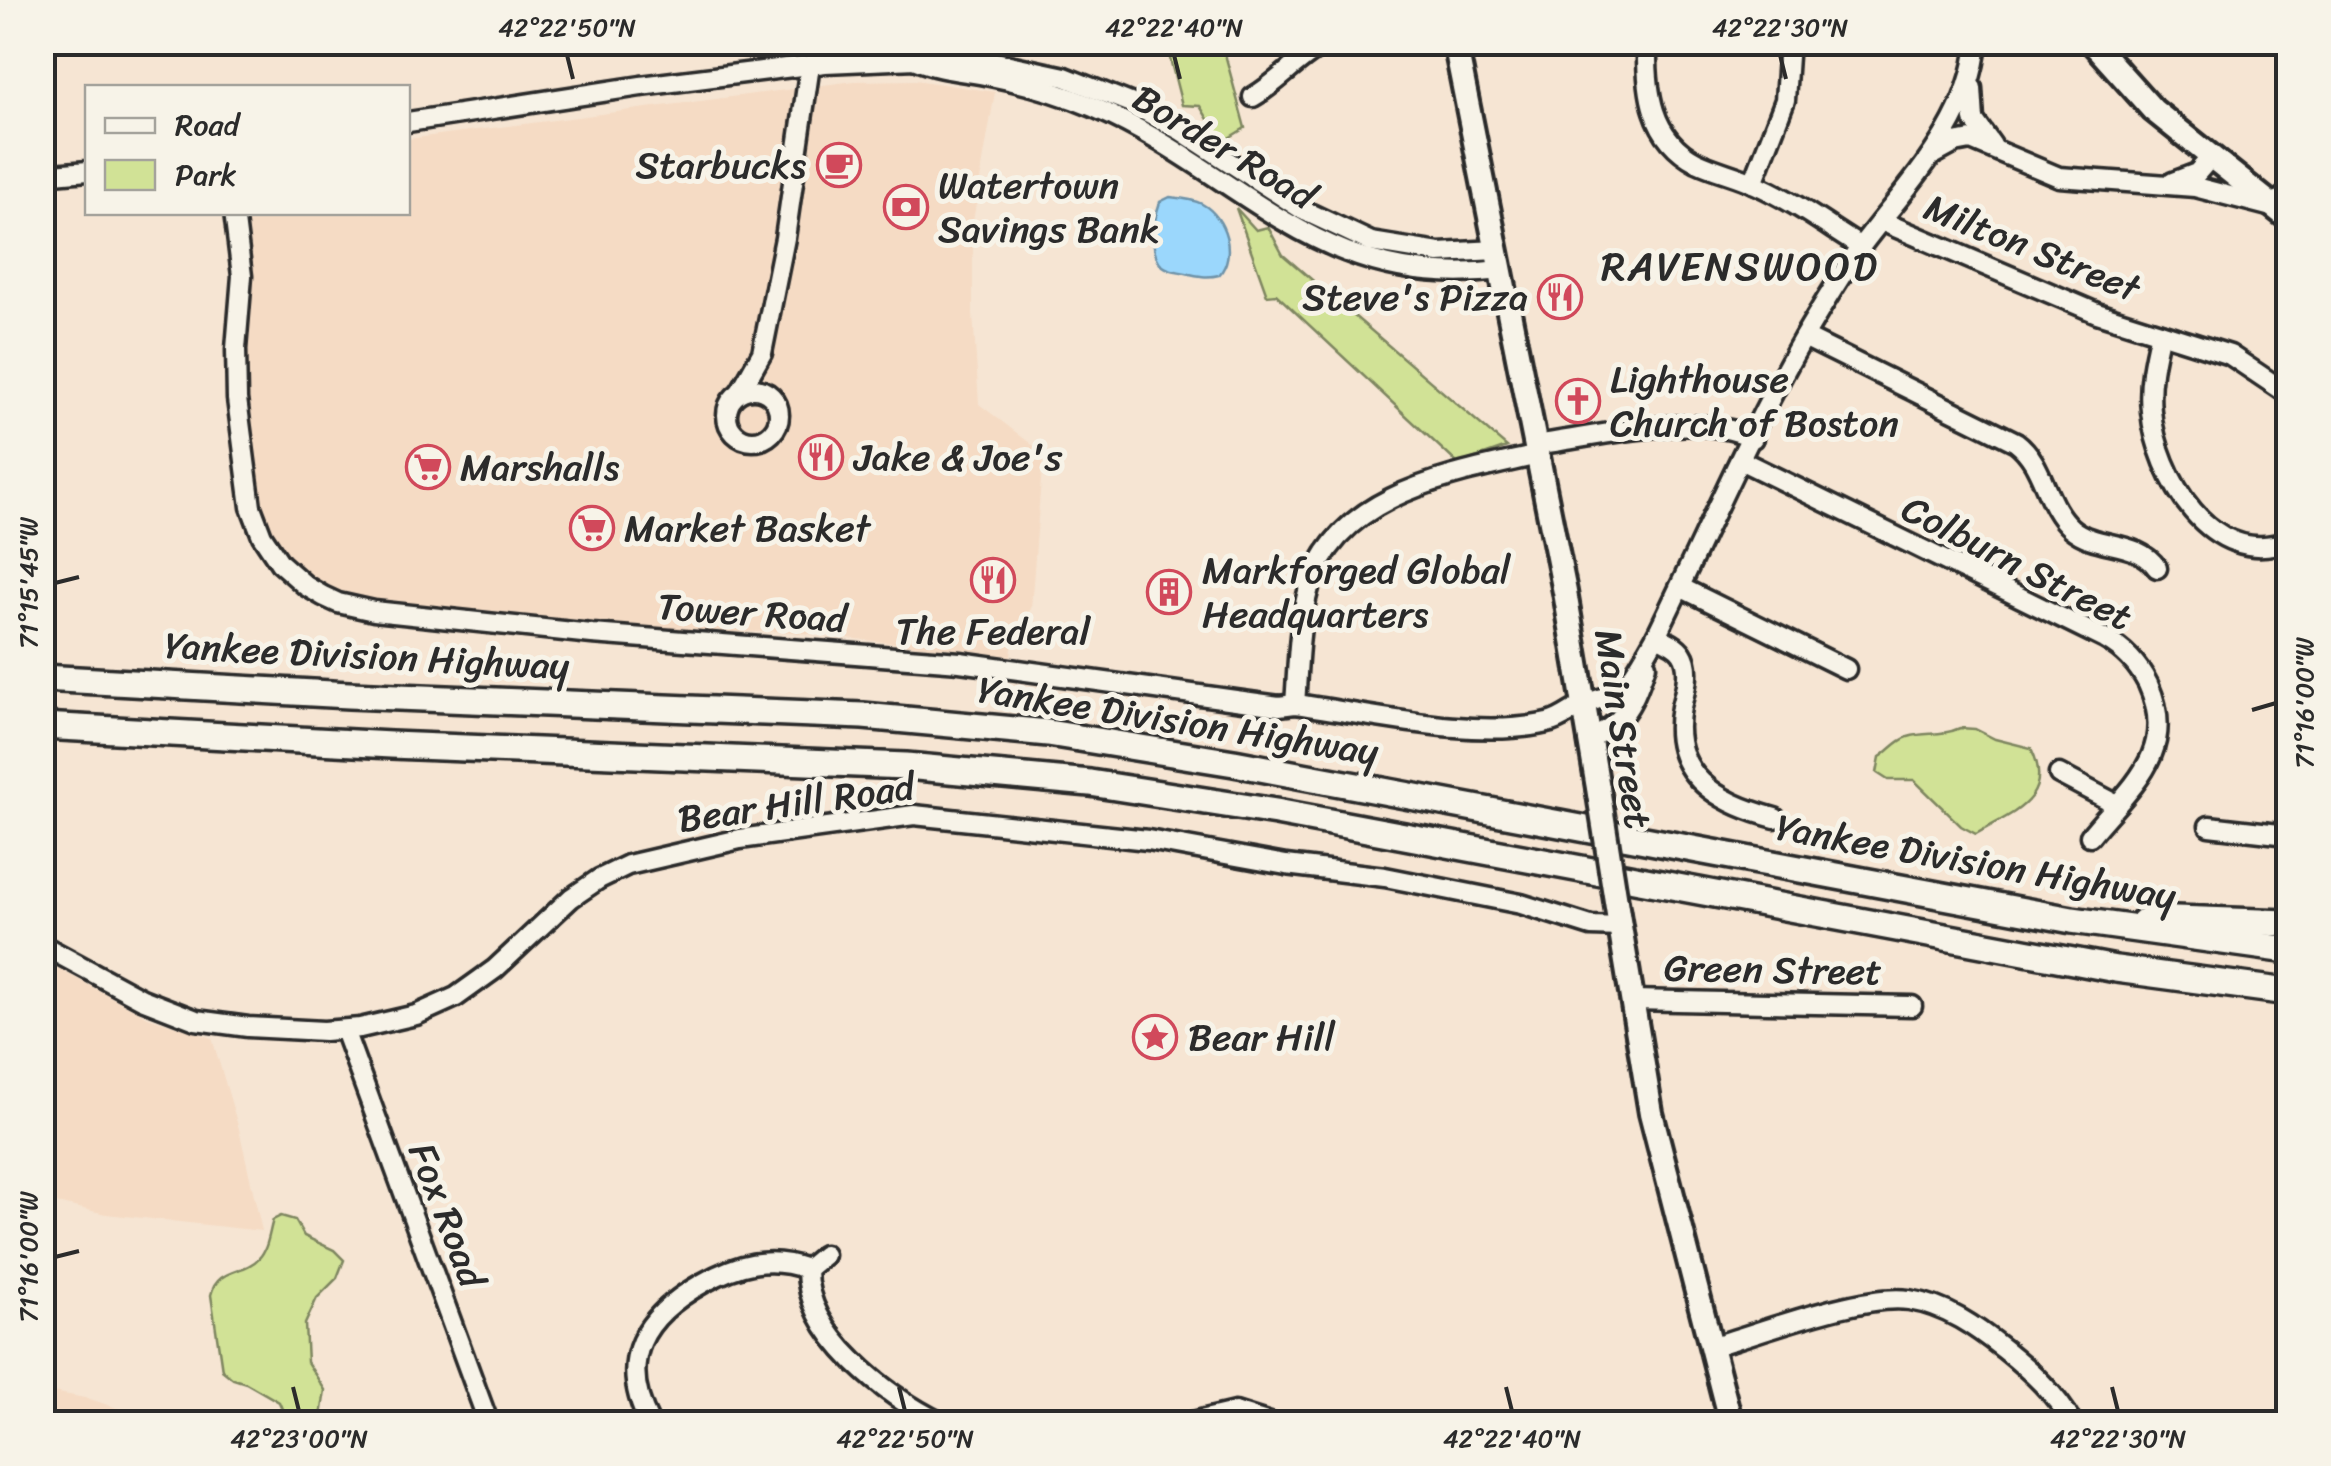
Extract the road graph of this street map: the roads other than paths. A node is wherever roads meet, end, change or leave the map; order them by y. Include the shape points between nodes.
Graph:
1 (1456, 42) edge
2 (1647, 42) edge
3 (1789, 42) edge
4 (2092, 42) edge
5 (1320, 45) edge
6 (1976, 50) edge
7 (810, 65) junction
8 (1253, 97) dead end
9 (410, 122) edge
10 (1994, 147) junction
11 (2210, 158) junction
12 (1929, 159) junction
13 (85, 171) edge
14 (42, 175) edge
15 (1753, 183) junction
16 (2158, 184) junction
17 (2283, 206) edge
18 (234, 215) edge
19 (1881, 221) junction
20 (1861, 247) junction
21 (1499, 260) junction
22 (2160, 334) junction
23 (1804, 337) junction
24 (762, 353) junction
25 (740, 392) junction
26 (2288, 394) edge
27 (771, 395) junction
28 (1753, 438) junction
29 (1536, 450) junction
30 (1742, 462) junction
31 (2288, 541) edge
32 (2157, 568) dead end
33 (1680, 587) junction
34 (1656, 636) junction
35 (1846, 669) dead end
36 (42, 678) edge
37 (1295, 704) junction
38 (1584, 704) junction
39 (42, 726) edge
40 (1590, 737) junction
41 (2059, 774) dead end
42 (2116, 804) junction
43 (1775, 818) dead end
44 (2209, 826) dead end
45 (2288, 835) edge
46 (2090, 836) dead end
47 (1619, 920) junction
48 (2288, 922) edge
49 (2108, 926) junction
50 (42, 945) edge
51 (2288, 950) edge
52 (2287, 992) edge
53 (1632, 1000) junction
54 (1912, 1006) dead end
55 (344, 1030) junction
56 (824, 1255) dead end
57 (807, 1269) junction
58 (1713, 1346) junction
59 (489, 1424) edge
60 (650, 1424) edge
61 (943, 1424) edge
62 (1184, 1424) edge
63 (1273, 1424) edge
64 (1731, 1424) edge
65 (2073, 1424) edge

1 - 21 main road, Main Street
2 - 15 street via 1649,99 1666,136 1700,163
3 - 15 street via 1785,100
4 - 11 main road via 2153,110
5 - 8 street
6 - 10 street via 1972,114
6 - 12 street via 1962,99
7 - 9 street, Border Road
7 - 21 street, Border Road via 916,60 1034,86 1158,139 1305,235 1349,254 1422,271 1470,273
7 - 24 street
10 - 12 street via 1959,141
10 - 16 street via 2058,177
11 - 16 street via 2193,176
11 - 17 main road
12 - 19 street
13 - 14 street
15 - 20 street
16 - 17 street
18 - 37 street, Tower Road via 242,276 236,399 250,507 280,563 338,603 592,634 960,662
19 - 20 street
19 - 22 street, Milton Street
20 - 23 street
21 - 29 main road, Main Street
22 - 26 street, Milton Street via 2230,355
22 - 31 street, Milton Street via 2152,424 2183,499 2240,544
23 - 28 street
23 - 32 street via 2016,442 2034,459 2054,508 2073,529 2137,551
24 - 25 street
24 - 27 street
25 - 27 street via 752,388
25 - 27 street via 727,417 749,441 767,438 778,424
28 - 29 street via 1724,427 1638,432
28 - 30 street
29 - 37 street via 1391,497 1346,527 1309,589
29 - 38 main road, Main Street
30 - 33 street
30 - 42 street, Colburn Street via 2128,654 2152,694 2160,728 2151,758
33 - 34 street
33 - 35 street
34 - 38 street, Tower Road via 1620,690
34 - 40 street via 1628,709 1612,728
34 - 43 street via 1682,652 1686,663 1678,733 1685,758 1721,798
36 - 49 highway, Yankee Division Highway via 863,716 1048,733
37 - 38 street, Tower Road via 1491,728 1546,724
38 - 40 main road, Main Street
39 - 52 highway, Yankee Division Highway via 906,766 1075,781 1276,812 2116,969
40 - 47 main road, Main Street, bridge
41 - 42 street
42 - 46 street, Colburn Street
44 - 45 street
47 - 53 main road, Main Street
47 - 55 street, Bear Hill Road via 1591,926 1521,904 1394,879 1179,845 898,816 740,839 628,865 576,894 456,997 400,1020
48 - 49 highway via 2175,919
49 - 51 highway, Yankee Division Highway
50 - 55 street, Bear Hill Road via 190,1018
53 - 54 street, Green Street
53 - 58 main road, Main Street via 1654,1125
55 - 59 street, Fox Road
56 - 57 street
57 - 60 street via 766,1261 736,1267 657,1316 642,1338 634,1373
57 - 61 street via 816,1312 850,1356 907,1404
58 - 64 main road, Main Street
58 - 65 street via 1871,1302 1915,1301 1954,1314 1991,1338 2039,1380
62 - 63 street via 1235,1412

